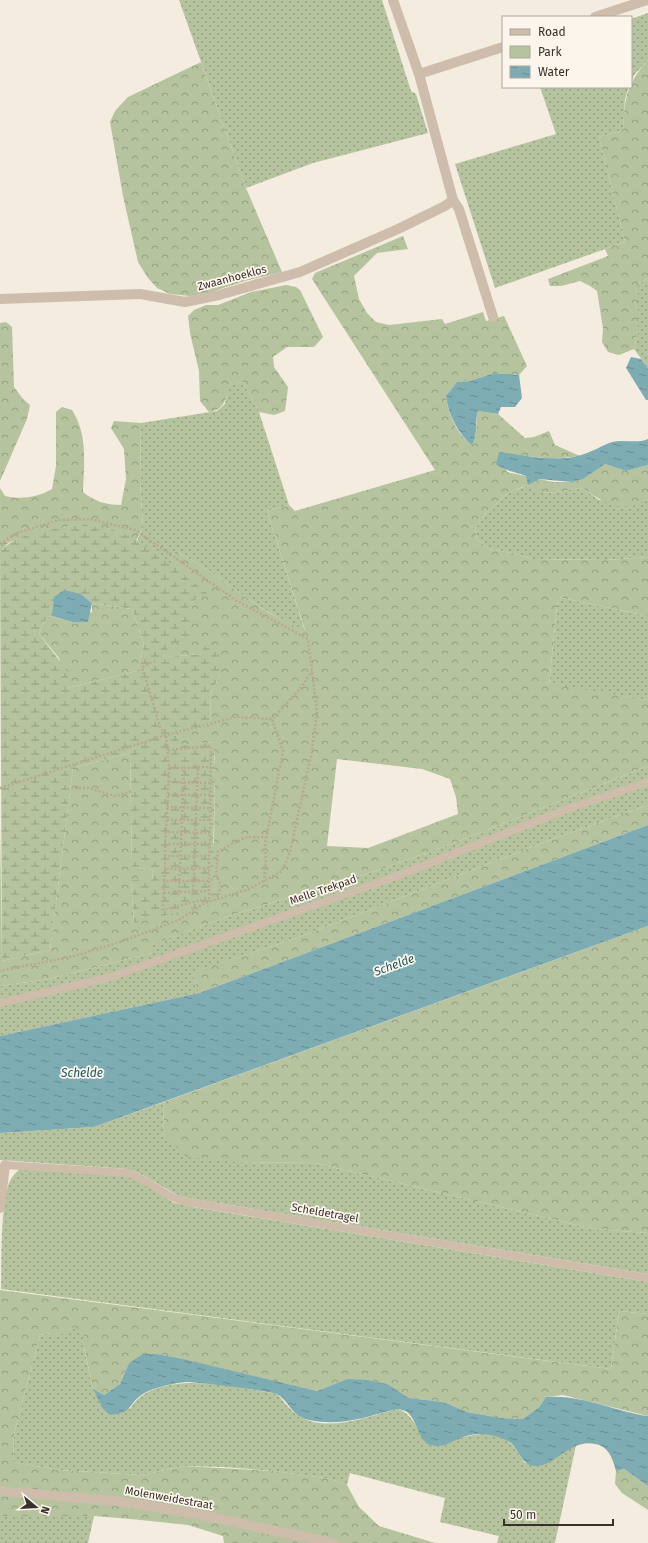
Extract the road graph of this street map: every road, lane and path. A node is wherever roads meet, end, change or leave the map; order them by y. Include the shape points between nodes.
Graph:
1 (393, 0) edge
2 (647, 0) edge
3 (598, 16) edge
4 (502, 47) edge
5 (419, 74) junction
6 (453, 200) junction
7 (0, 298) edge
8 (493, 317) dead end
9 (0, 544) edge
10 (155, 661) dead end
11 (312, 670) junction
12 (272, 718) junction
13 (166, 735) junction
14 (168, 750) junction
15 (198, 767) junction
16 (211, 767) junction
17 (169, 768) junction
18 (184, 768) junction
19 (168, 782) junction
20 (183, 782) junction
21 (648, 782) edge
22 (198, 783) junction
23 (211, 783) junction
24 (0, 788) edge
25 (70, 788) dead end
26 (133, 790) dead end
27 (168, 795) junction
28 (183, 795) junction
29 (198, 795) junction
30 (211, 795) junction
31 (167, 807) junction
32 (182, 807) junction
33 (197, 808) junction
34 (210, 808) junction
35 (167, 820) junction
36 (182, 820) junction
37 (196, 820) junction
38 (210, 820) junction
39 (166, 832) junction
40 (181, 832) junction
41 (196, 833) junction
42 (210, 833) junction
43 (266, 837) junction
44 (165, 844) junction
45 (181, 844) junction
46 (195, 844) junction
47 (210, 844) junction
48 (165, 856) junction
49 (181, 856) junction
50 (195, 856) junction
51 (209, 856) junction
52 (209, 868) junction
53 (165, 869) junction
54 (180, 869) junction
55 (194, 869) junction
56 (164, 881) junction
57 (180, 881) junction
58 (194, 881) junction
59 (209, 881) junction
60 (264, 882) junction
61 (209, 891) junction
62 (179, 892) junction
63 (193, 892) junction
64 (164, 893) junction
65 (218, 899) junction
66 (0, 971) edge
67 (0, 1003) edge
68 (5, 1165) joint
69 (0, 1208) edge
70 (648, 1278) edge
71 (0, 1491) edge
72 (333, 1543) edge

1 - 5 street
2 - 3 street
4 - 5 street
5 - 6 street
6 - 7 street, Zwaanhoeklos via 398,229 300,272 219,295 185,302 140,294
6 - 8 street via 459,209
9 - 11 path via 17,533 59,520 90,519 135,530 237,601 308,639
10 - 13 path via 142,667 160,727
11 - 12 path via 300,689
11 - 60 path via 318,712 290,852 282,871
12 - 13 path via 236,716
12 - 43 path via 283,751
13 - 14 path
13 - 24 path
14 - 16 path via 211,746
14 - 17 path
15 - 16 path
15 - 18 path
15 - 22 path
16 - 23 path
17 - 18 path
17 - 19 path
18 - 20 path
19 - 20 path
19 - 27 path
20 - 22 path
20 - 28 path
21 - 67 lane, Melle Trekpad via 570,808 397,876 110,977
22 - 23 path
22 - 29 path
23 - 30 path
25 - 26 path via 88,788 115,796
27 - 28 path
27 - 31 path
28 - 29 path
28 - 32 path
29 - 30 path
29 - 33 path
30 - 34 path
31 - 32 path
31 - 35 path
32 - 33 path
32 - 36 path
33 - 34 path
33 - 37 path
34 - 38 path
35 - 36 path
35 - 39 path
36 - 37 path
36 - 40 path
37 - 38 path
37 - 41 path
38 - 42 path
39 - 40 path
39 - 44 path
40 - 41 path
40 - 45 path
41 - 42 path
41 - 46 path
42 - 47 path
43 - 60 path
43 - 65 path via 247,837 218,851 216,875 221,885
44 - 45 path
44 - 48 path
45 - 46 path
45 - 49 path
46 - 47 path
46 - 50 path
47 - 51 path
48 - 49 path
48 - 53 path
49 - 50 path
49 - 54 path
50 - 51 path
50 - 55 path
51 - 52 path
52 - 55 path
52 - 59 path
53 - 54 path
53 - 56 path
54 - 55 path
54 - 57 path
55 - 58 path
56 - 57 path
56 - 64 path
57 - 58 path
57 - 62 path
58 - 59 path
58 - 63 path
59 - 61 path
60 - 65 path
61 - 63 path
61 - 64 path via 209,898 163,910
62 - 63 path
62 - 64 path
65 - 66 path via 205,903 179,920 120,942 74,956
68 - 69 street
68 - 70 lane, Scheldetragel via 128,1172 182,1201
71 - 72 street, Molenweidestraat via 125,1502

